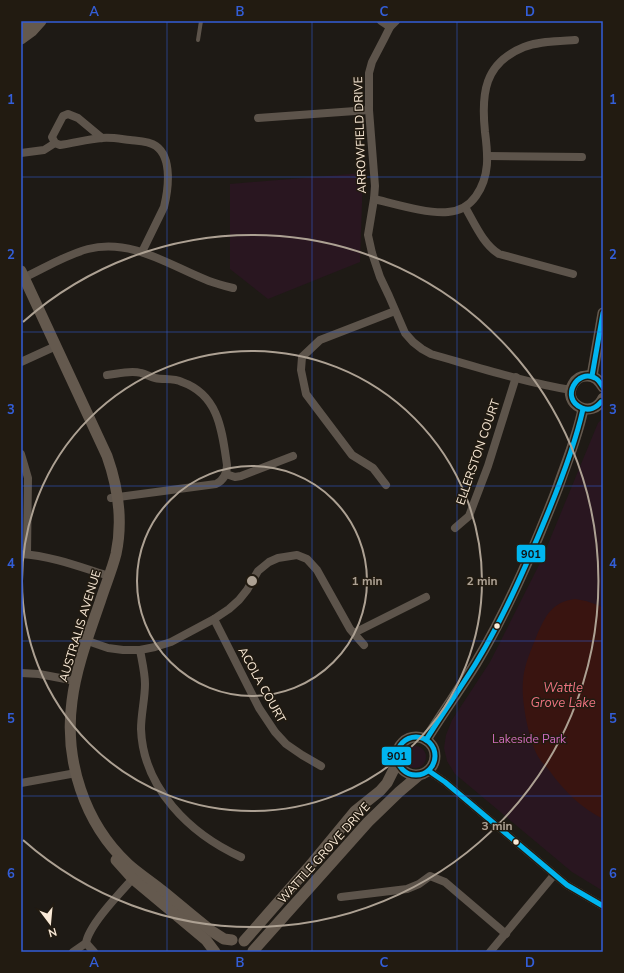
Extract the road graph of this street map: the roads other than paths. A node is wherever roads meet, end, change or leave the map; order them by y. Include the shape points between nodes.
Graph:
1 (28, 21) edge
2 (41, 21) edge
3 (201, 21) edge
4 (381, 21) edge
5 (393, 24) edge
6 (21, 29) edge
7 (21, 38) edge
8 (198, 40) dead end
9 (575, 40) dead end
10 (369, 110) junction
11 (258, 118) dead end
12 (102, 138) junction
13 (55, 143) junction
14 (21, 153) edge
15 (488, 156) junction
16 (582, 157) dead end
17 (374, 199) junction
18 (465, 207) junction
19 (142, 252) junction
20 (573, 274) dead end
21 (22, 278) edge
22 (233, 288) dead end
23 (395, 311) junction
24 (603, 313) edge
25 (53, 348) junction
26 (21, 362) edge
27 (107, 375) dead end
28 (592, 376) junction
29 (516, 377) junction
30 (603, 387) edge
31 (571, 390) junction
32 (603, 398) edge
33 (583, 409) junction
34 (21, 454) edge
35 (293, 456) dead end
36 (226, 474) junction
37 (386, 485) dead end
38 (114, 498) junction
39 (455, 528) dead end
40 (24, 554) edge
41 (106, 575) junction
42 (426, 597) dead end
43 (214, 619) junction
44 (354, 633) junction
45 (85, 640) junction
46 (364, 645) dead end
47 (140, 650) junction
48 (21, 673) edge
49 (72, 680) junction
50 (426, 740) junction
51 (397, 763) junction
52 (321, 766) dead end
53 (429, 771) junction
54 (72, 773) junction
55 (418, 776) junction
56 (21, 783) edge
57 (241, 857) dead end
58 (136, 875) junction
59 (554, 875) junction
60 (341, 897) dead end
61 (603, 906) edge
62 (506, 934) junction
63 (232, 940) junction
64 (244, 941) junction
65 (86, 943) junction
66 (73, 952) edge
67 (94, 952) edge
68 (216, 952) edge
69 (254, 952) edge
70 (490, 952) edge

1 - 6 street
2 - 7 street
3 - 8 lane
4 - 5 street
5 - 10 street, ARROWFIELD DRIVE via 372,62 369,73
9 - 15 street via 525,47 509,54 496,66 487,82 483,101
10 - 11 street
10 - 17 street, ARROWFIELD DRIVE
12 - 13 street via 60,145
12 - 13 street via 78,118 66,114 53,135
12 - 19 street via 149,143 156,146 164,157 168,182 166,200
13 - 14 street via 44,150
15 - 16 street
15 - 18 street via 483,183
17 - 18 street via 437,213
17 - 23 street, ARROWFIELD DRIVE via 368,235 380,277
18 - 20 street via 492,250
19 - 21 street via 118,247 92,248 68,256
19 - 22 street via 211,282
21 - 25 street, AUSTRALIS AVENUE
23 - 29 street, ARROWFIELD DRIVE via 405,333 431,354
23 - 37 street via 320,340 302,357 301,370 306,394 352,455 373,468
24 - 28 street
25 - 26 street
25 - 38 street, AUSTRALIS AVENUE via 101,460
27 - 36 street via 141,373 155,378 181,381 200,391 217,414 226,460
28 - 30 street
28 - 31 street via 578,378
29 - 31 street, ARROWFIELD DRIVE
29 - 39 street, ELLERSTON COURT via 469,516
31 - 33 street via 574,403
32 - 33 street via 599,405
33 - 50 street via 560,482 522,574 476,663
34 - 40 street via 28,478
35 - 36 street via 241,476
36 - 38 street via 220,482 211,485
38 - 41 street, AUSTRALIS AVENUE
40 - 41 street via 62,560
41 - 45 street, AUSTRALIS AVENUE
42 - 44 street
43 - 44 street via 239,600 258,571 269,562 297,555 307,559 317,570
43 - 47 street via 171,642
43 - 52 street, ACOLA COURT via 259,708 275,732 286,744
44 - 46 street
45 - 47 street via 108,648
45 - 49 street, AUSTRALIS AVENUE
47 - 57 street via 145,684 142,746 154,780 184,819 223,849
48 - 49 street
49 - 54 street, AUSTRALIS AVENUE via 66,697 64,744
50 - 51 street via 415,737 403,741 397,751
50 - 53 street via 431,744 435,755 435,761
51 - 55 street via 406,773
51 - 64 street, WATTLE GROVE DRIVE via 387,783 355,811
53 - 55 street
53 - 59 street
54 - 56 street
54 - 58 street, AUSTRALIS AVENUE via 78,800 90,825 108,851
55 - 69 street, WATTLE GROVE DRIVE via 368,822
58 - 63 street, AUSTRALIS AVENUE via 213,932 224,939
58 - 65 street via 93,925
58 - 68 street, AUSTRALIS AVENUE
59 - 61 street
59 - 62 street
60 - 62 street via 407,889 430,876 445,882
62 - 70 street
63 - 64 street, AUSTRALIS AVENUE
63 - 68 street via 223,944
64 - 69 street
65 - 66 street
65 - 67 street

